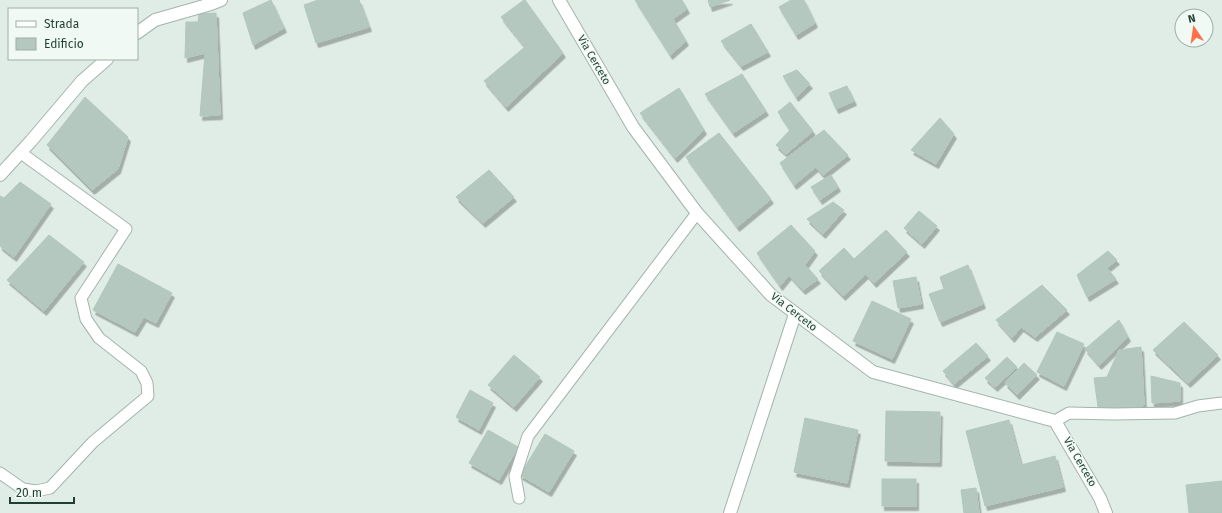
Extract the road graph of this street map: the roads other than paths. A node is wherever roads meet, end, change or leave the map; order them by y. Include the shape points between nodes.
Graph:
1 (221, 0) edge
2 (559, 0) edge
3 (138, 32) edge
4 (106, 60) edge
5 (21, 153) junction
6 (0, 175) edge
7 (697, 213) junction
8 (795, 314) junction
9 (1222, 403) edge
10 (1055, 421) junction
11 (0, 473) edge
12 (519, 498) dead end
13 (730, 513) edge
14 (1106, 513) edge

1 - 3 street via 155,20
2 - 7 street, Via Cerceto via 633,127
4 - 5 street via 82,81
5 - 6 street
5 - 11 lane via 126,229 81,298 86,319 99,338 141,370 147,383 148,396 93,442 50,488 36,491 23,489
7 - 8 street, Via Cerceto via 771,295
7 - 12 lane via 528,436 515,476
8 - 10 street, Via Cerceto via 873,372
8 - 13 street
9 - 10 lane via 1198,406 1175,413 1069,412
10 - 14 street, Via Cerceto via 1100,498

